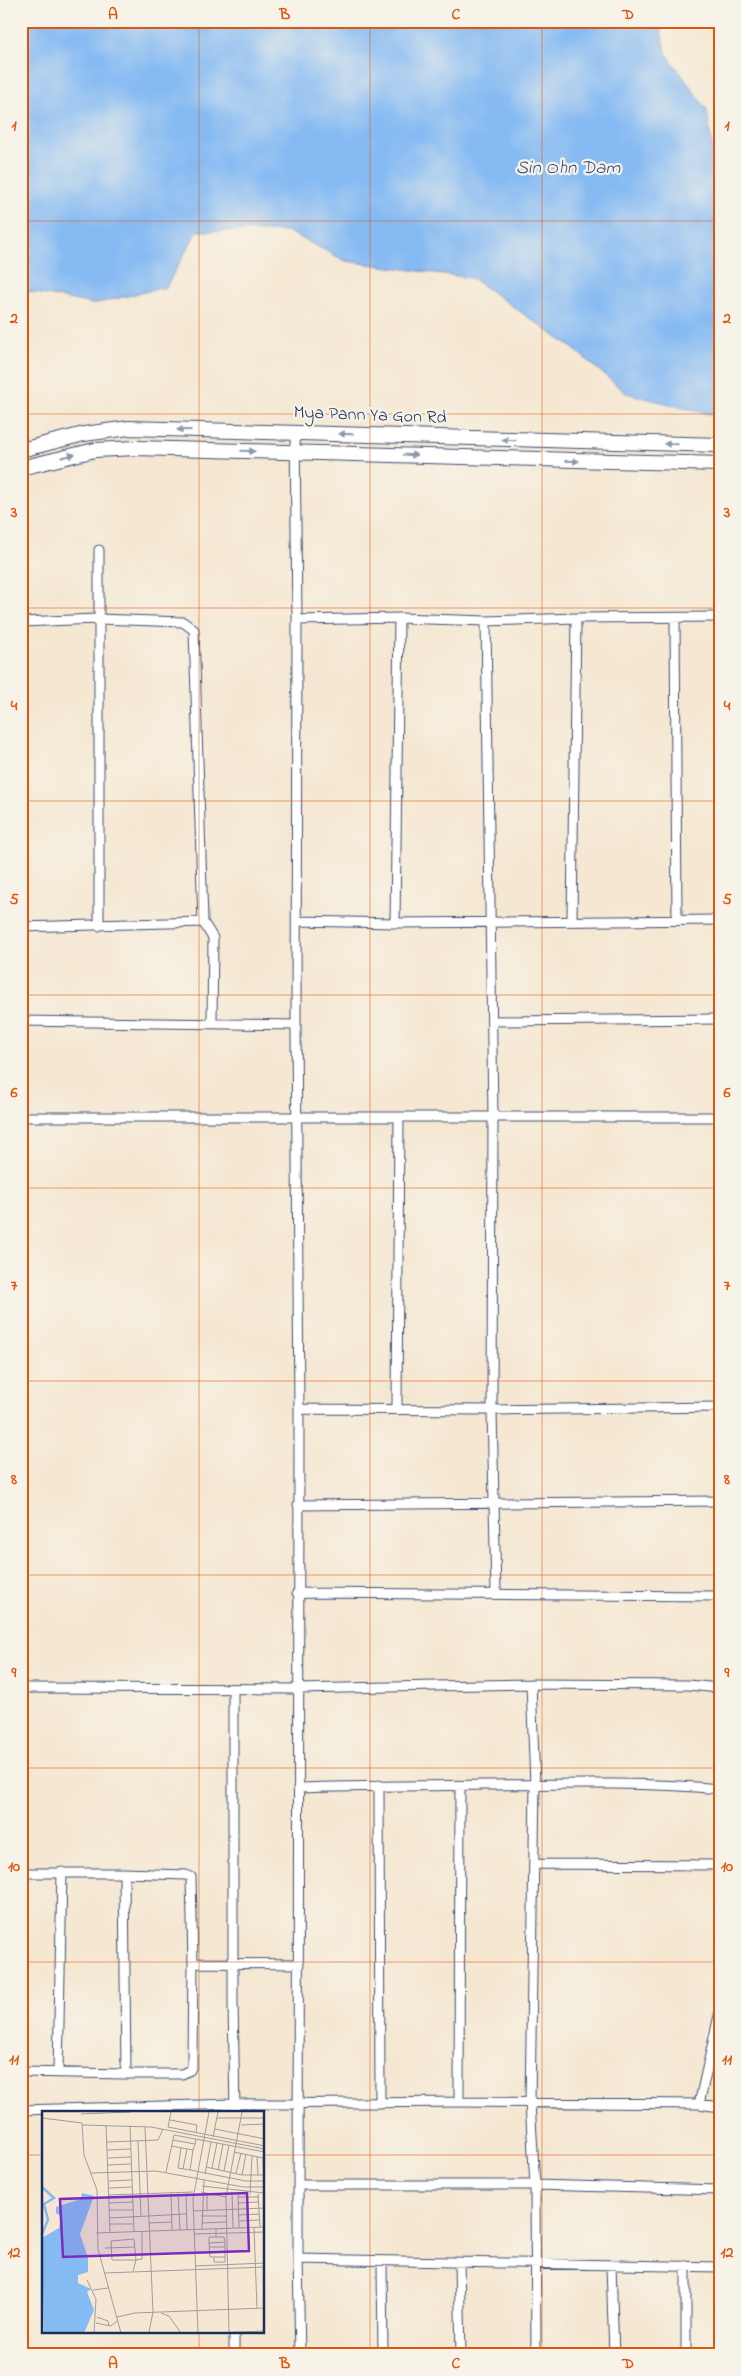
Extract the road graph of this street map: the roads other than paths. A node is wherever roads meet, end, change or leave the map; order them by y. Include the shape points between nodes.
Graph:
1 (295, 432) junction
2 (720, 445) edge
3 (21, 450) edge
4 (295, 452) junction
5 (720, 464) edge
6 (21, 468) edge
7 (99, 550) dead end
8 (720, 617) edge
9 (399, 618) junction
10 (576, 618) junction
11 (675, 618) junction
12 (98, 619) junction
13 (297, 620) junction
14 (486, 621) junction
15 (21, 622) edge
16 (677, 920) junction
17 (720, 920) edge
18 (572, 921) junction
19 (203, 922) junction
20 (298, 922) junction
21 (489, 922) junction
22 (395, 923) junction
23 (99, 926) junction
24 (21, 927) edge
25 (720, 1019) edge
26 (21, 1021) edge
27 (492, 1021) junction
28 (212, 1022) junction
29 (296, 1025) junction
30 (297, 1116) junction
31 (21, 1117) edge
32 (399, 1117) junction
33 (493, 1117) junction
34 (720, 1117) edge
35 (720, 1407) edge
36 (398, 1408) junction
37 (300, 1409) junction
38 (492, 1410) junction
39 (720, 1500) edge
40 (493, 1504) junction
41 (298, 1505) junction
42 (298, 1593) junction
43 (496, 1594) junction
44 (720, 1596) edge
45 (531, 1684) junction
46 (21, 1688) edge
47 (720, 1688) edge
48 (233, 1689) junction
49 (298, 1689) junction
50 (535, 1784) junction
51 (379, 1785) junction
52 (460, 1786) junction
53 (298, 1788) junction
54 (720, 1789) edge
55 (535, 1864) junction
56 (720, 1865) edge
57 (62, 1872) junction
58 (21, 1873) edge
59 (124, 1873) junction
60 (192, 1963) junction
61 (233, 1964) junction
62 (299, 1964) junction
63 (720, 2011) edge
64 (21, 2072) edge
65 (58, 2073) junction
66 (126, 2074) junction
67 (459, 2102) junction
68 (299, 2103) junction
69 (380, 2103) junction
70 (530, 2103) junction
71 (699, 2104) junction
72 (720, 2107) edge
73 (235, 2108) edge
74 (21, 2110) edge
75 (299, 2185) junction
76 (534, 2185) junction
77 (720, 2190) edge
78 (298, 2259) junction
79 (382, 2261) junction
80 (534, 2262) junction
81 (459, 2263) junction
82 (611, 2264) junction
83 (686, 2266) junction
84 (720, 2267) edge
85 (234, 2334) edge
86 (234, 2355) edge
87 (300, 2355) edge
88 (383, 2355) edge
89 (461, 2355) edge
90 (536, 2355) edge
91 (614, 2355) edge
92 (686, 2355) edge

2 -> 1 main road, Mya Pann Ya Gon Rd
1 -> 3 main road, Mya Pann Ya Gon Rd via 116,429
1 - 4 street
4 -> 5 main road
6 -> 4 main road via 75,454 113,449
4 - 13 street
7 - 12 street
8 - 11 street
9 - 13 street
9 - 14 street
9 - 22 street
10 - 11 street
10 - 14 street
10 - 18 street
11 - 16 street
12 - 15 street
12 - 19 street via 183,622 194,630
12 - 23 street
13 - 20 street
14 - 21 street
16 - 17 street
16 - 18 street
18 - 21 street
19 - 23 street
19 - 28 street via 213,938
20 - 22 street
20 - 29 street
21 - 22 street
21 - 27 street
23 - 24 street
25 - 27 street
26 - 28 street
27 - 33 street
28 - 29 street
29 - 30 street
30 - 31 street
30 - 32 street
30 - 37 street
32 - 33 street
32 - 36 street
33 - 34 street
33 - 38 street
35 - 38 street
36 - 37 street
36 - 38 street
37 - 41 street
38 - 40 street
39 - 40 street
40 - 41 street
40 - 43 street
41 - 42 street
42 - 43 street
42 - 49 street
43 - 44 street
45 - 47 street
45 - 49 street
45 - 50 street
46 - 48 street
48 - 49 street
48 - 61 street
49 - 53 street
50 - 52 street
50 - 54 street via 680,1785
50 - 55 street
51 - 52 street
51 - 53 street
51 - 69 street
52 - 67 street
53 - 62 street
55 - 56 street
55 - 70 street
57 - 58 street
57 - 59 street
57 - 65 street
59 - 60 street via 191,1877
59 - 66 street
60 - 61 street
60 - 66 street via 190,2070 182,2074
61 - 62 street
61 - 73 street
62 - 68 street
63 - 71 street
64 - 65 street
65 - 66 street
67 - 69 street
67 - 70 street
68 - 69 street
68 - 73 street
68 - 75 street
70 - 71 street
70 - 76 street
71 - 72 street
73 - 74 street
75 - 76 street
75 - 78 street
76 - 77 street
76 - 80 street
78 - 79 street
78 - 87 street
79 - 81 street
79 - 88 street
80 - 81 street
80 - 82 street
80 - 90 street
81 - 89 street
82 - 83 street
82 - 91 street
83 - 84 street
83 - 92 street
85 - 86 street

